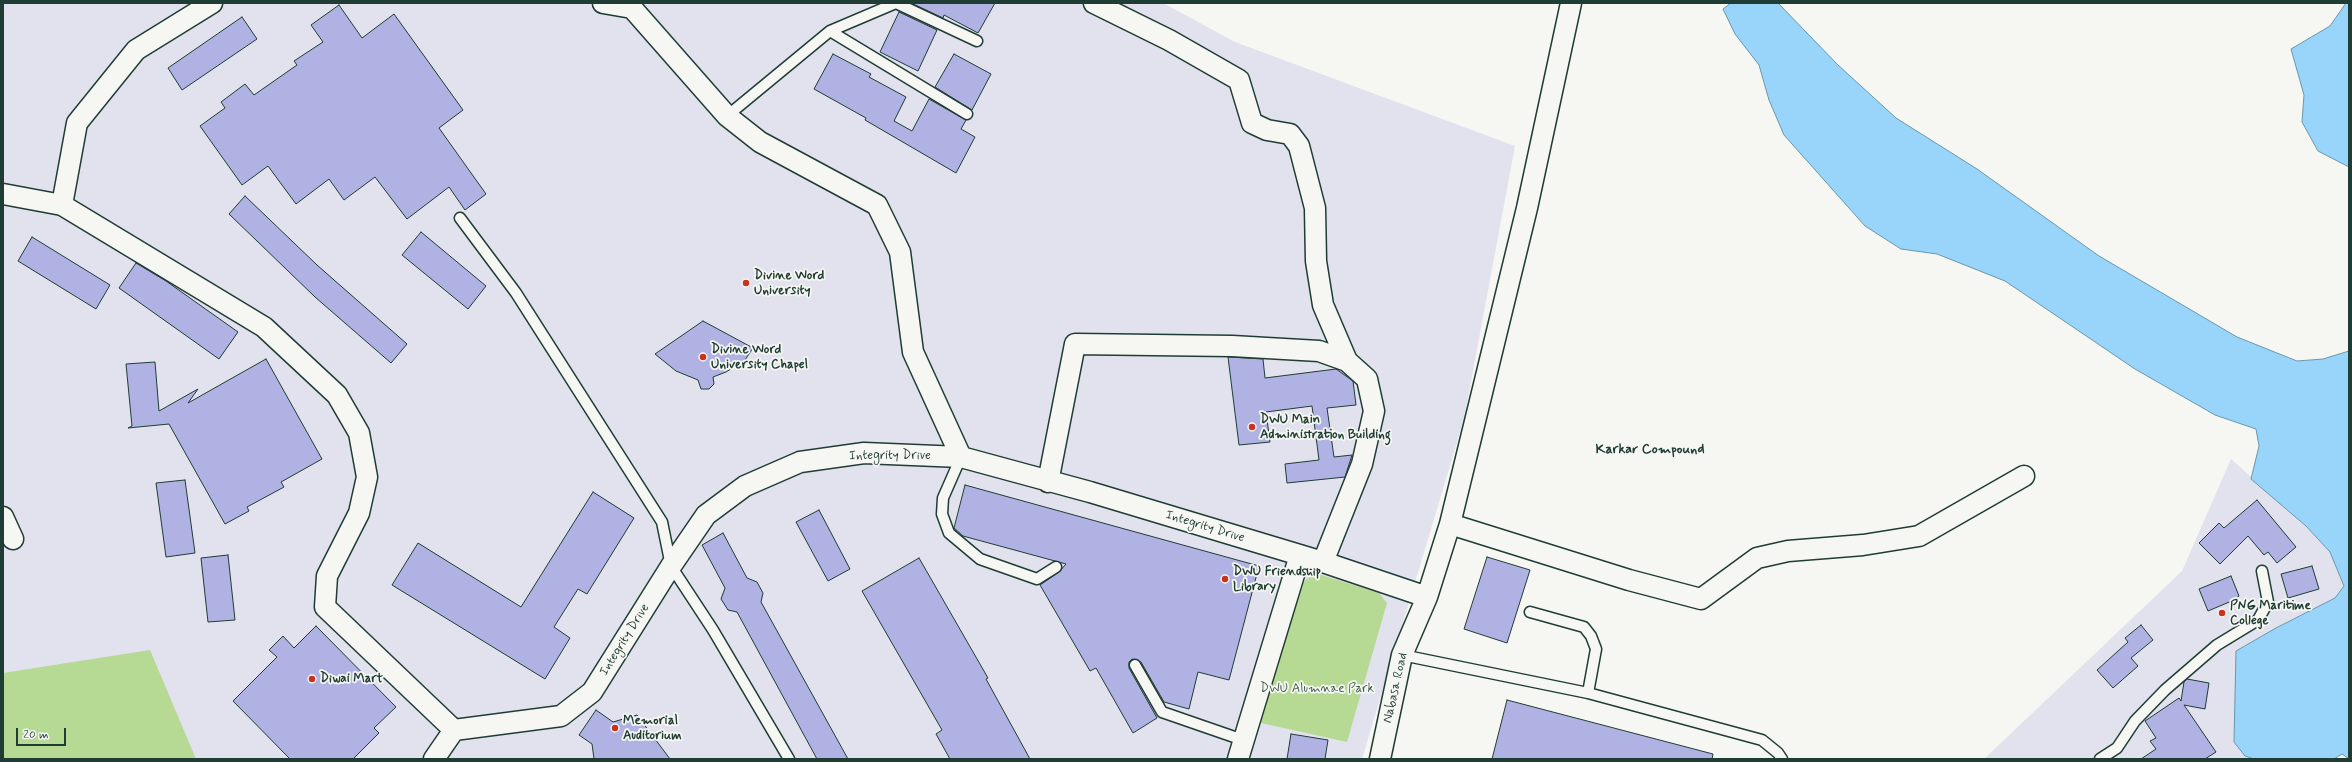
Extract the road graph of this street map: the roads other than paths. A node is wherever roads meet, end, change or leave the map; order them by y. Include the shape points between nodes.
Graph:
1 (212, 3) edge
2 (603, 3) edge
3 (1094, 3) edge
4 (1571, 3) edge
5 (633, 5) edge
6 (830, 31) junction
7 (977, 41) dead end
8 (967, 114) dead end
9 (727, 116) junction
10 (3, 194) edge
11 (62, 205) junction
12 (460, 218) dead end
13 (1347, 361) junction
14 (961, 457) junction
15 (2024, 476) dead end
16 (1048, 482) junction
17 (3, 517) edge
18 (1450, 524) junction
19 (13, 539) dead end
20 (1300, 555) junction
21 (1323, 562) junction
22 (671, 566) junction
23 (1056, 568) dead end
24 (2262, 571) dead end
25 (1427, 597) junction
26 (1530, 612) dead end
27 (1402, 655) junction
28 (1135, 665) dead end
29 (1588, 693) junction
30 (454, 730) junction
31 (1241, 750) edge
32 (434, 759) edge
33 (789, 759) edge
34 (1380, 759) edge
35 (1782, 759) edge
36 (2100, 759) edge

1 - 11 street via 136,50 77,123
2 - 5 street
3 - 13 street via 1168,40 1239,80 1252,123 1267,130 1290,134 1299,146 1315,208 1316,261 1323,304
4 - 18 street, Nabasa Road via 1527,208
5 - 9 street
6 - 7 lane via 896,3
6 - 8 lane
6 - 9 lane
9 - 14 street via 760,142 877,205 900,252 913,352
10 - 11 street
11 - 30 street via 264,327 337,395 359,433 367,477 359,513 327,576 325,607
12 - 22 lane via 516,293 662,522
13 - 16 street via 1319,351 1232,346 1075,344
13 - 21 street via 1366,379 1374,411 1362,464
14 - 16 street, Integrity Drive
14 - 22 street, Integrity Drive via 864,454 800,462 745,486 706,515
14 - 23 lane via 943,498 942,514 949,533 980,559 1037,579
15 - 18 street via 1919,536 1862,545 1788,551 1757,558 1701,599 1628,580
16 - 20 street, Integrity Drive via 1090,492
17 - 19 street
18 - 25 street, Nabasa Road
20 - 21 street, Integrity Drive
20 - 31 street
21 - 25 street, Integrity Drive
22 - 30 street, Integrity Drive via 592,692 560,716
22 - 33 lane via 713,630
24 - 36 lane via 2268,602 2258,620 2218,645 2165,690 2135,721 2117,748
25 - 27 street, Nabasa Road
26 - 29 lane via 1584,627 1591,636 1596,649
27 - 29 lane
27 - 34 street, Nabasa Road
28 - 31 lane via 1162,712
29 - 35 lane via 1762,740 1778,752
30 - 32 street

